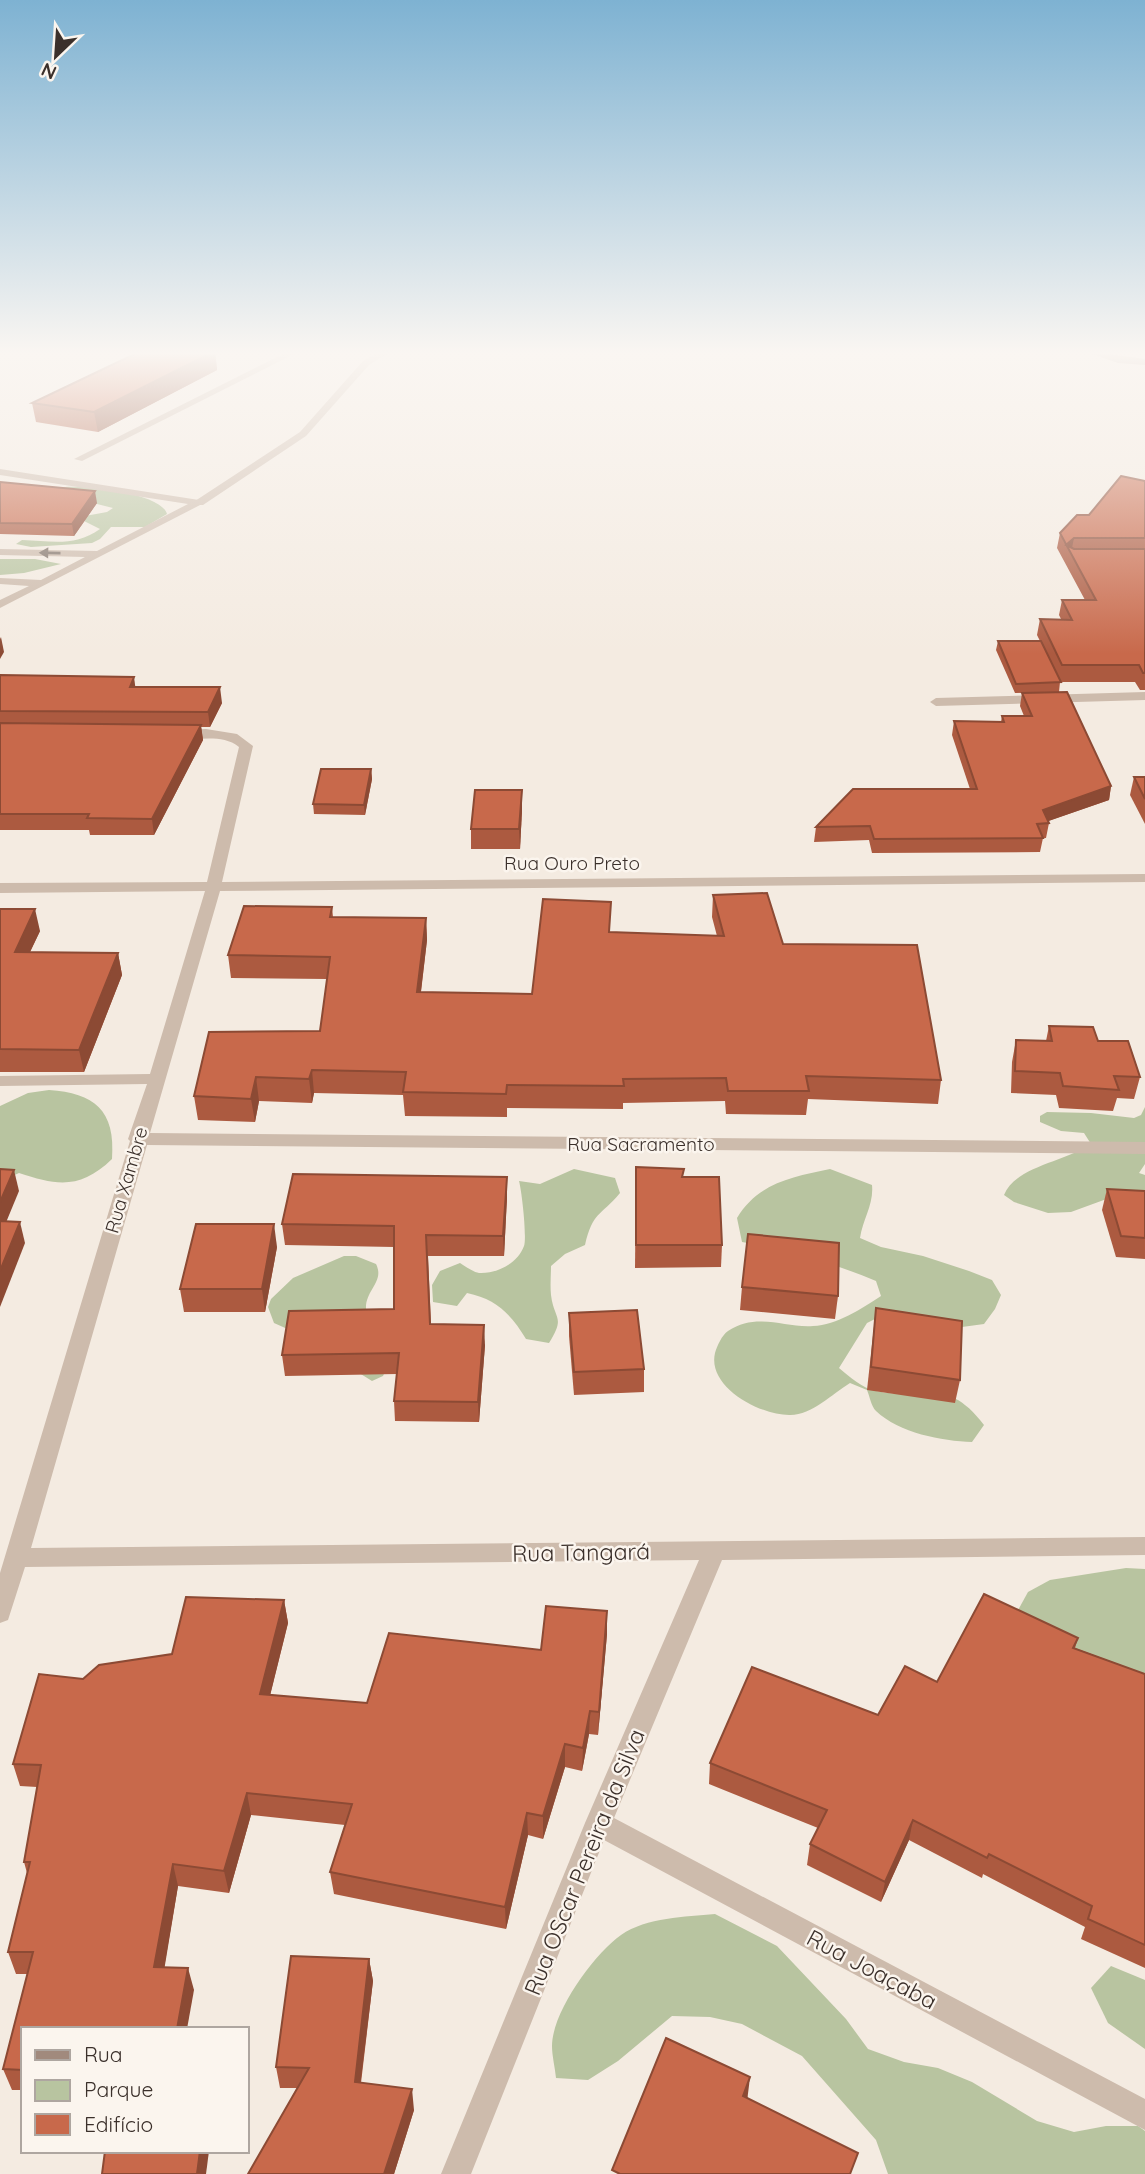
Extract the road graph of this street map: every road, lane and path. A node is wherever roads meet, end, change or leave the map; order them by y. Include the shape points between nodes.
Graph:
1 (94, 451) edge
2 (278, 451) edge
3 (79, 459) dead end
4 (0, 472) edge
5 (200, 503) junction
6 (0, 552) edge
7 (100, 554) junction
8 (0, 581) edge
9 (44, 583) junction
10 (0, 605) edge
11 (1145, 696) edge
12 (936, 702) dead end
13 (167, 733) edge
14 (1145, 878) edge
15 (214, 885) junction
16 (0, 888) edge
17 (155, 1079) junction
18 (0, 1081) edge
19 (137, 1139) junction
20 (1145, 1148) edge
21 (1145, 1546) edge
22 (715, 1550) junction
23 (17, 1558) junction
24 (0, 1613) edge
25 (598, 1824) junction
26 (1145, 2115) edge
27 (456, 2174) edge

1 - 3 street
2 - 5 street
4 - 5 street
5 - 7 street
7 -> 6 street
7 - 9 street
8 - 9 street
9 - 10 street
11 - 12 street
13 - 15 street, Rua Xambre via 223,734 246,746
14 - 15 street, Rua Ouro Preto
15 - 16 street, Rua Ouro Preto
15 - 17 street, Rua Xambre
17 - 18 street
17 - 19 street, Rua Xambre
19 - 20 street, Rua Sacramento
19 - 23 street, Rua Xambre
21 - 22 street, Rua Tangará
22 - 23 street, Rua Tangará
22 - 25 street, Rua OScar Pereira da Silva
23 - 24 street, Rua Xambre
25 - 26 street, Rua Joaçaba
25 - 27 street, Rua OScar Pereira da Silva

